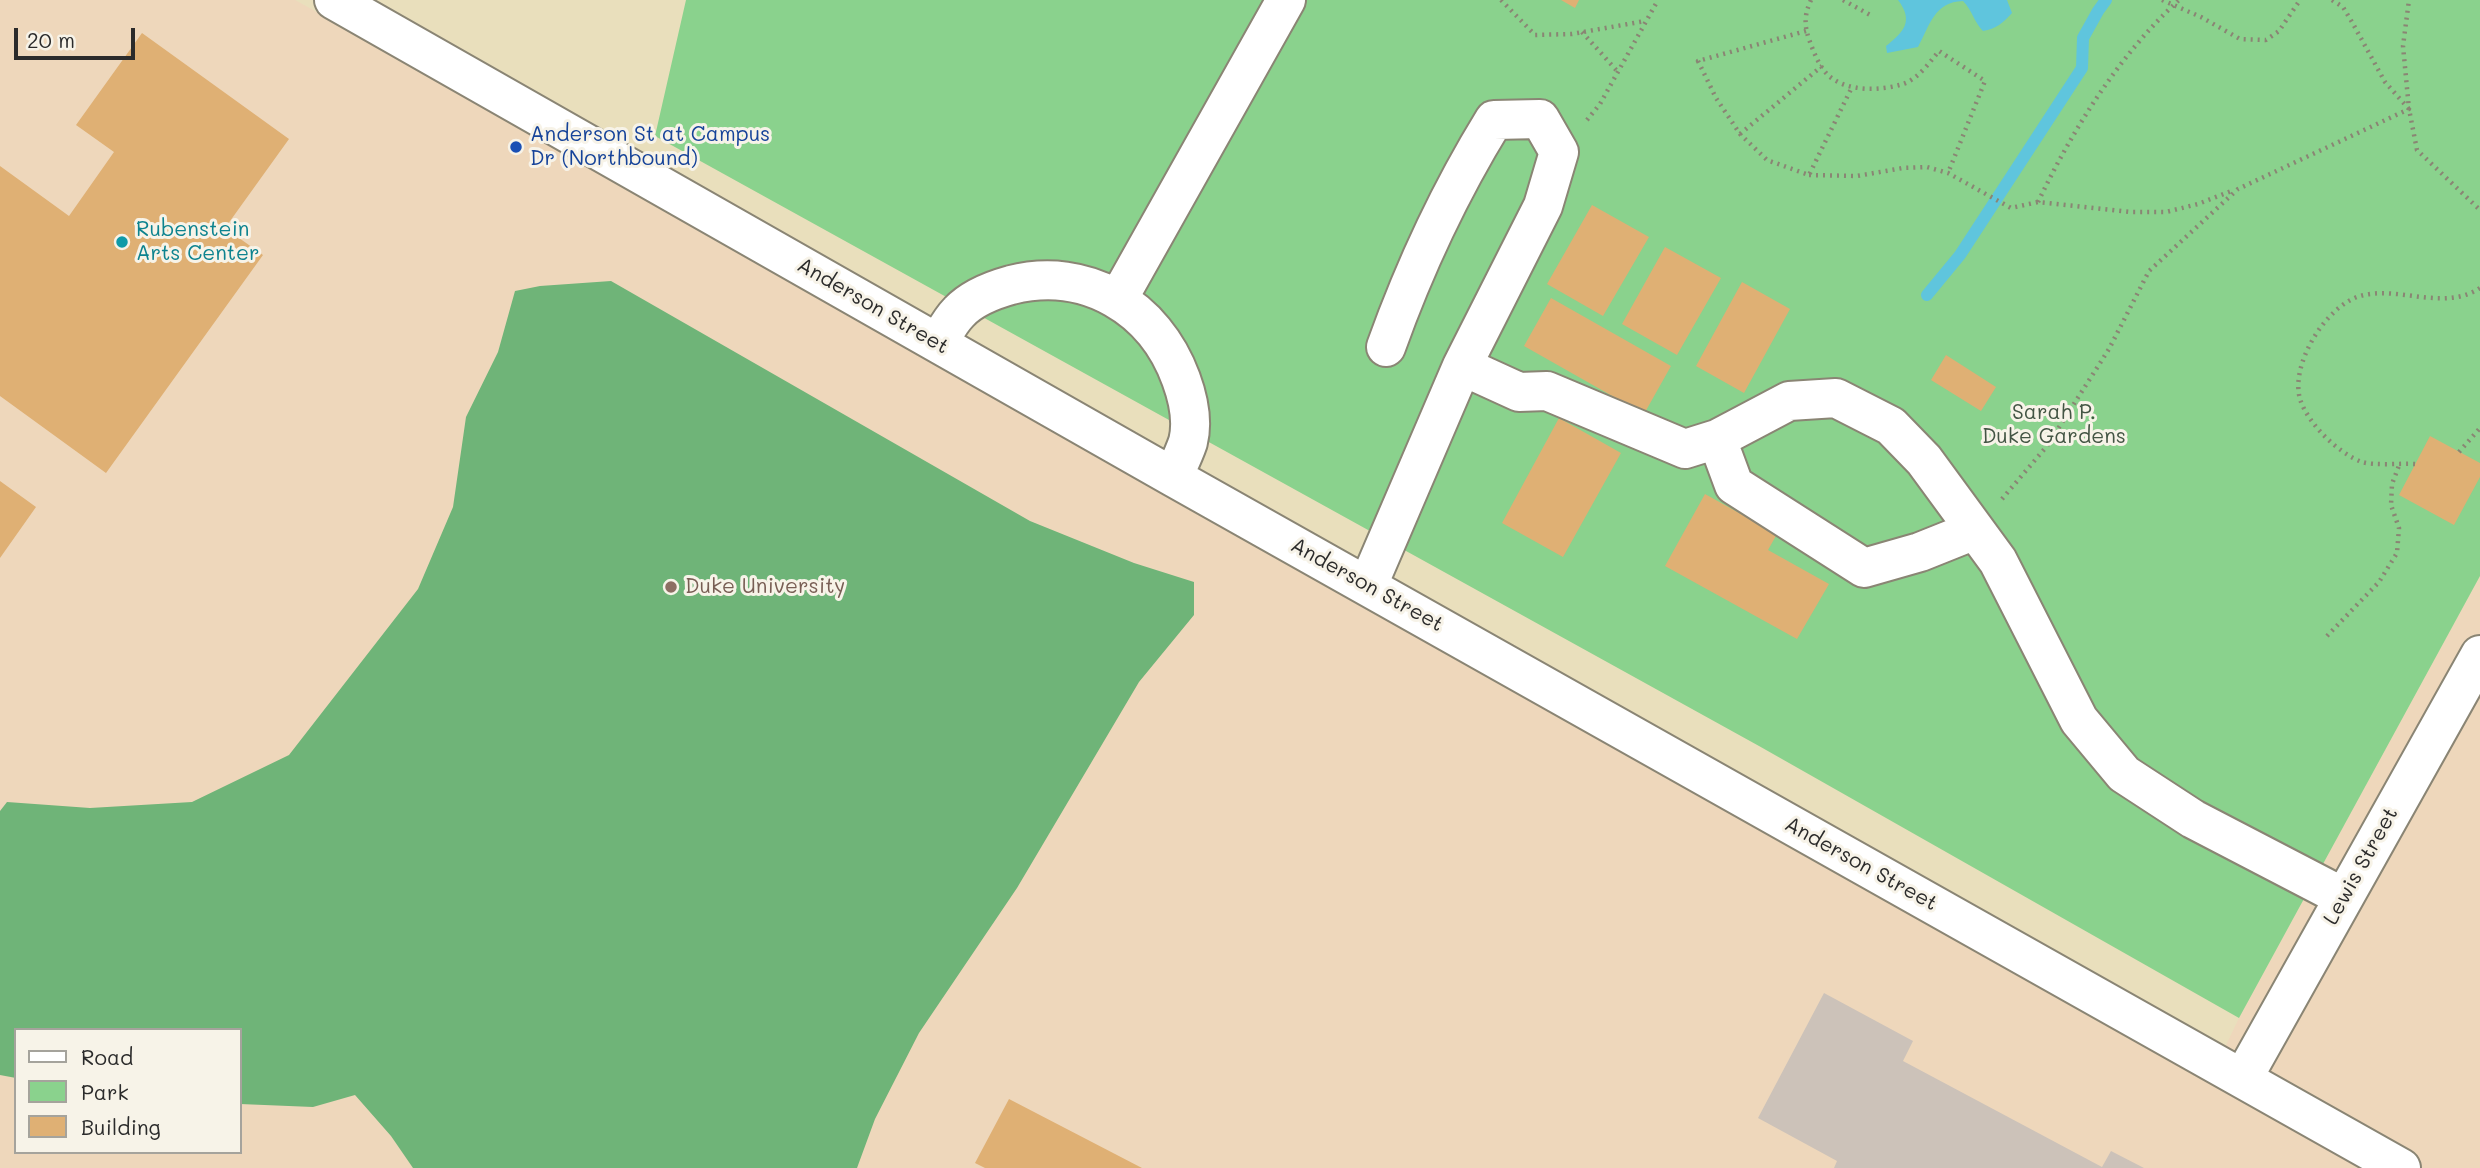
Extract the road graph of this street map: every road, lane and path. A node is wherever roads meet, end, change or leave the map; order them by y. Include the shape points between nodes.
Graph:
1 (334, 0) edge
2 (1286, 0) edge
3 (1501, 0) edge
4 (1658, 0) edge
5 (1811, 0) edge
6 (1843, 0) edge
7 (2162, 0) edge
8 (2179, 0) edge
9 (2300, 0) edge
10 (2332, 0) edge
11 (2409, 0) edge
12 (2173, 5) junction
13 (1872, 16) dead end
14 (1646, 21) junction
15 (1806, 31) junction
16 (1582, 32) junction
17 (1822, 66) junction
18 (1618, 72) junction
19 (1852, 87) junction
20 (2409, 109) junction
21 (1740, 134) junction
22 (1559, 152) junction
23 (1948, 173) junction
24 (1809, 175) junction
25 (2238, 189) junction
26 (2038, 202) junction
27 (2480, 210) edge
28 (2480, 288) edge
29 (1118, 299) junction
30 (937, 343) junction
31 (1386, 347) dead end
32 (1462, 366) junction
33 (2480, 428) edge
34 (1717, 439) junction
35 (2459, 452) dead end
36 (2400, 463) junction
37 (2415, 464) dead end
38 (1174, 477) junction
39 (1975, 530) junction
40 (1368, 585) junction
41 (2327, 636) dead end
42 (2480, 655) edge
43 (2343, 897) junction
44 (2243, 1078) junction
45 (2401, 1168) edge

1 - 30 street, Anderson Street
2 - 29 street
3 - 16 path via 1535,35
4 - 14 path
5 - 15 path via 1805,14
6 - 13 path
7 - 12 path
8 - 12 path
9 - 12 path via 2266,40 2240,39
10 - 20 path via 2343,7 2385,82
11 - 20 path via 2403,46
12 - 26 path via 2122,64 2056,165
14 - 16 path
14 - 18 path
15 - 17 path
15 - 21 path via 1698,61
16 - 18 path
17 - 19 path via 1828,75
17 - 21 path
18 - 22 path via 1600,104
19 - 23 path via 1877,89 1905,83 1939,51 1985,81
19 - 24 path
20 - 25 path
20 - 27 path via 2417,150
21 - 24 path via 1767,160
22 - 31 street via 1540,119 1494,120 1461,173 1408,285
22 - 32 street via 1543,206
23 - 24 path via 1927,167 1857,176
23 - 26 path via 2011,208
25 - 26 path via 2166,212
25 - 39 path via 2149,271 2109,349 2048,446
28 - 36 path via 2453,298 2359,296 2328,316 2310,343 2301,370 2300,397 2311,421 2331,443 2363,462
29 - 30 street via 1064,281 1020,283 965,306
29 - 38 street via 1158,334 1182,383 1189,410 1188,440
30 - 38 street, Anderson Street
32 - 34 street via 1518,392 1547,391 1685,449
32 - 40 street
33 - 35 path
34 - 39 street via 1734,485 1864,568
34 - 39 street via 1789,401 1836,398 1891,426 1924,460
36 - 37 path
36 - 41 path via 2391,505 2399,528 2397,553 2379,582
38 - 40 street, Anderson Street
39 - 43 street via 1998,561 2079,720 2124,774 2193,820
40 - 44 street, Anderson Street
42 - 43 street, Lewis Street
43 - 44 street, Lewis Street
44 - 45 street, Anderson Street

